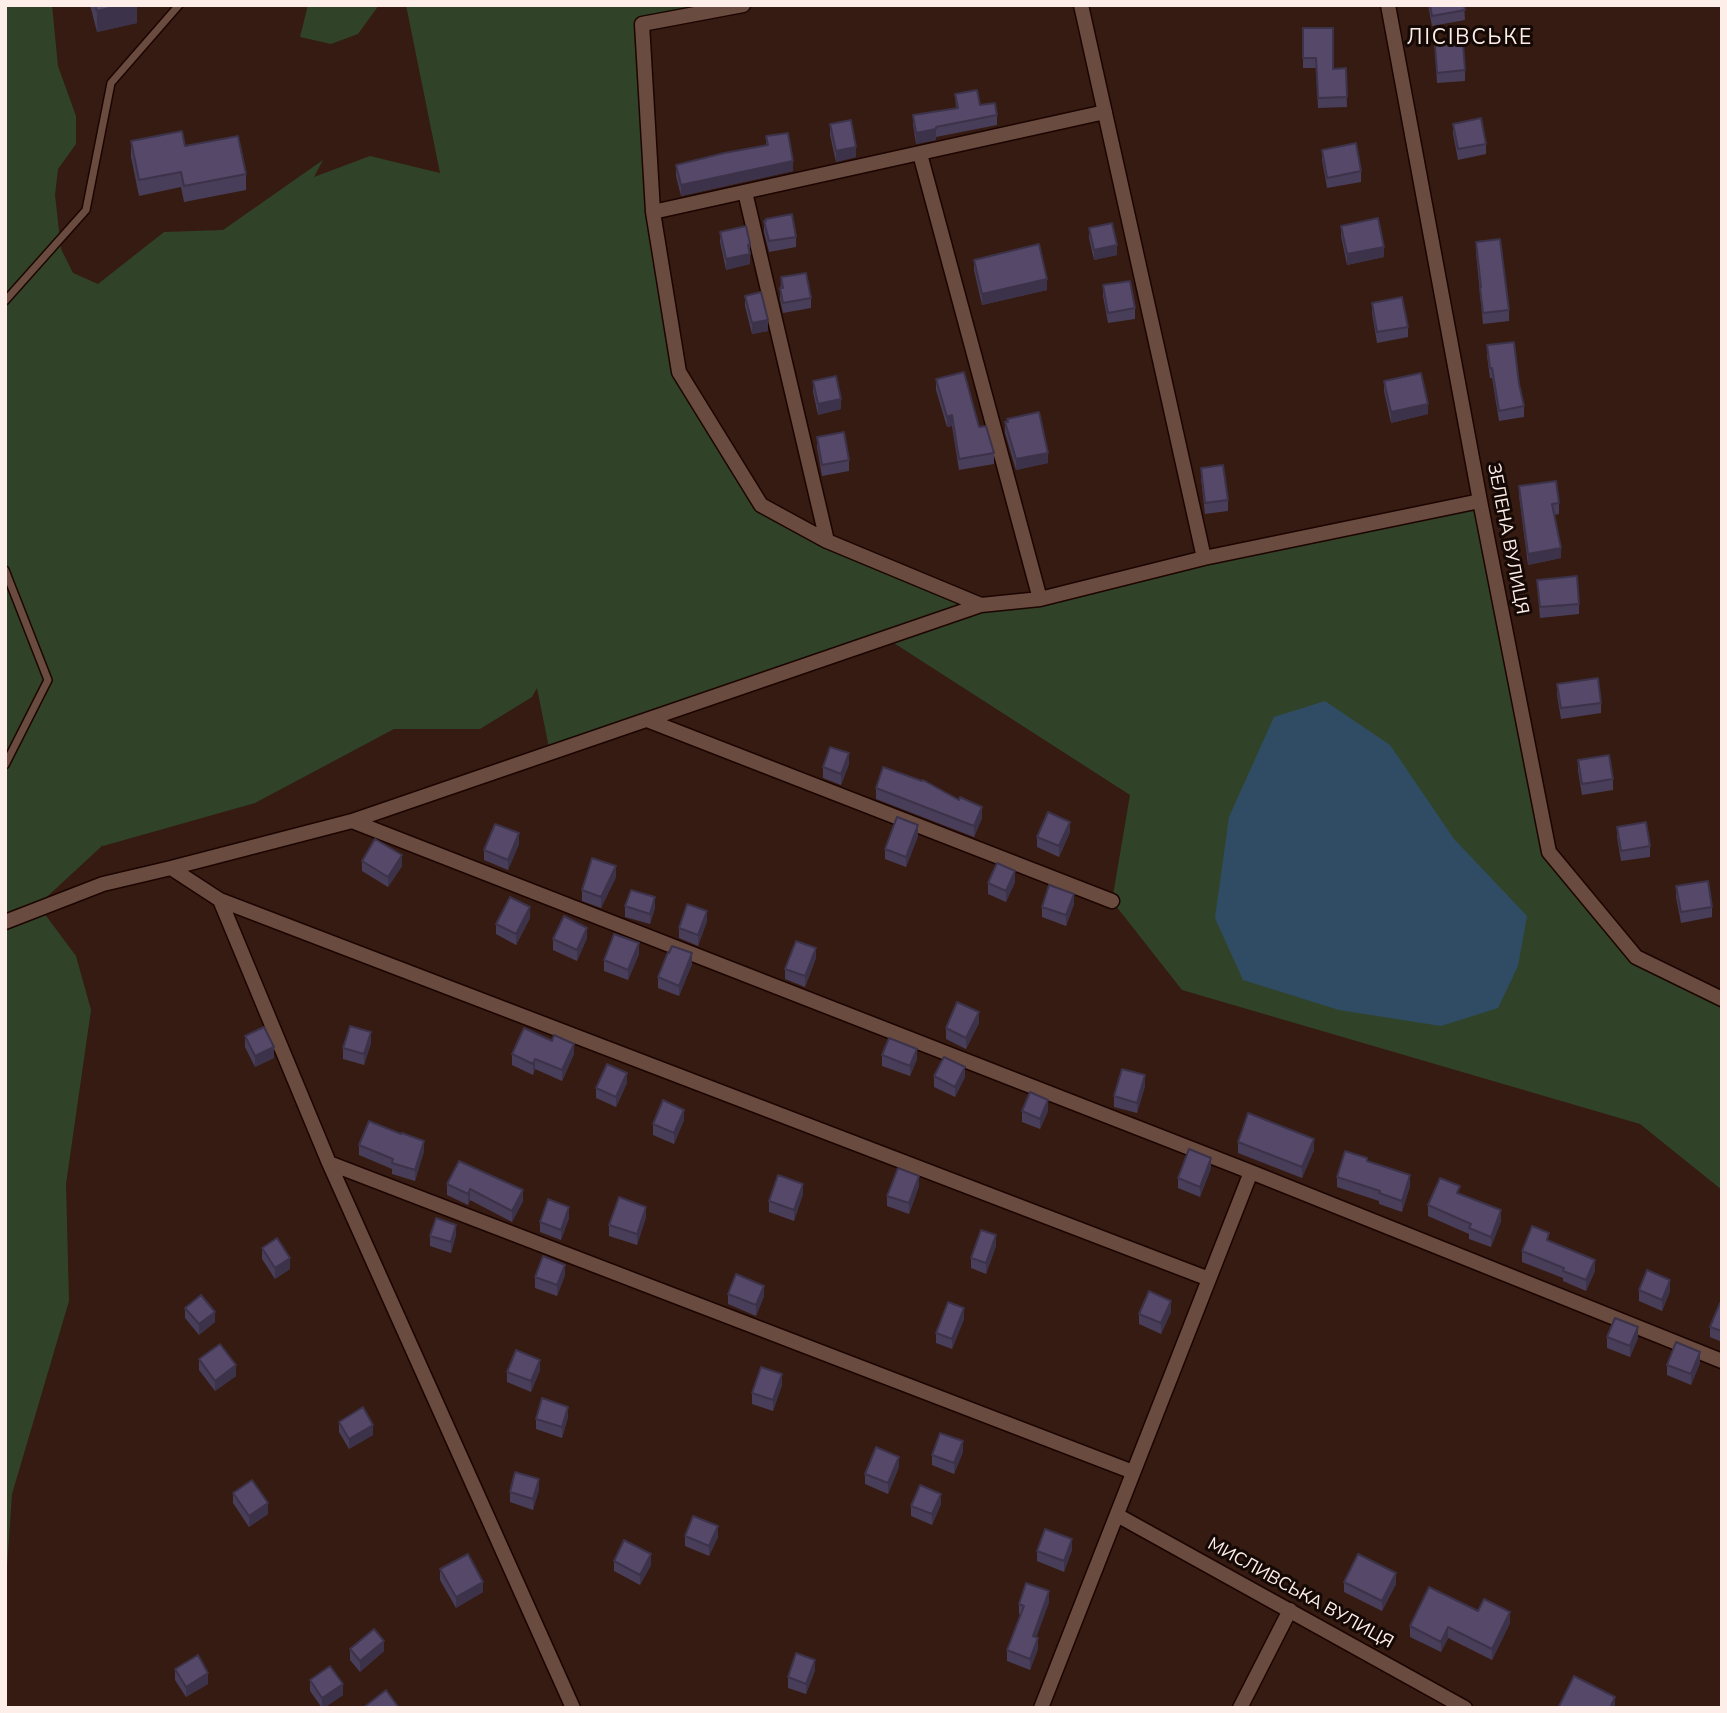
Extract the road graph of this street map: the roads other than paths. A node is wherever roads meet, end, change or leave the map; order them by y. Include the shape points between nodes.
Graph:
1 (179, 5) edge
2 (743, 5) edge
3 (1081, 5) edge
4 (1388, 5) edge
5 (1105, 112) junction
6 (920, 154) junction
7 (745, 192) junction
8 (653, 212) junction
9 (5, 301) edge
10 (1480, 500) junction
11 (827, 541) junction
12 (1204, 558) junction
13 (5, 570) edge
14 (1040, 599) junction
15 (981, 605) junction
16 (647, 720) junction
17 (5, 765) edge
18 (352, 821) junction
19 (171, 868) junction
20 (220, 900) junction
21 (1112, 901) dead end
22 (5, 922) edge
23 (1722, 999) edge
24 (329, 1163) junction
25 (1251, 1172) junction
26 (1209, 1279) junction
27 (1722, 1361) edge
28 (1133, 1472) junction
29 (1117, 1515) junction
30 (1290, 1610) junction
31 (573, 1708) edge
32 (1041, 1708) edge
33 (1240, 1708) edge
34 (1465, 1708) edge

1 - 9 lane via 111,83 86,211
2 - 8 street via 642,24
3 - 5 street
4 - 10 street, ЗЕЛЕНА ВУЛИЦЯ
5 - 6 street
5 - 12 street
6 - 7 street
6 - 14 street
7 - 8 street
7 - 11 street
8 - 11 street via 680,372 761,505
10 - 12 street
10 - 23 street, ЗЕЛЕНА ВУЛИЦЯ via 1549,852 1636,957
11 - 15 street
12 - 14 street
13 - 17 lane via 48,680
14 - 15 street
15 - 16 street
16 - 18 street
16 - 21 street
18 - 19 street
18 - 25 street
19 - 20 street
19 - 22 street via 103,884
20 - 24 street
20 - 26 street
24 - 28 street
24 - 31 street
25 - 26 street
25 - 27 street
26 - 28 street
28 - 29 street
29 - 30 street, МИСЛИВСЬКА ВУЛИЦЯ
29 - 32 street
30 - 33 street
30 - 34 street, МИСЛИВСЬКА ВУЛИЦЯ

